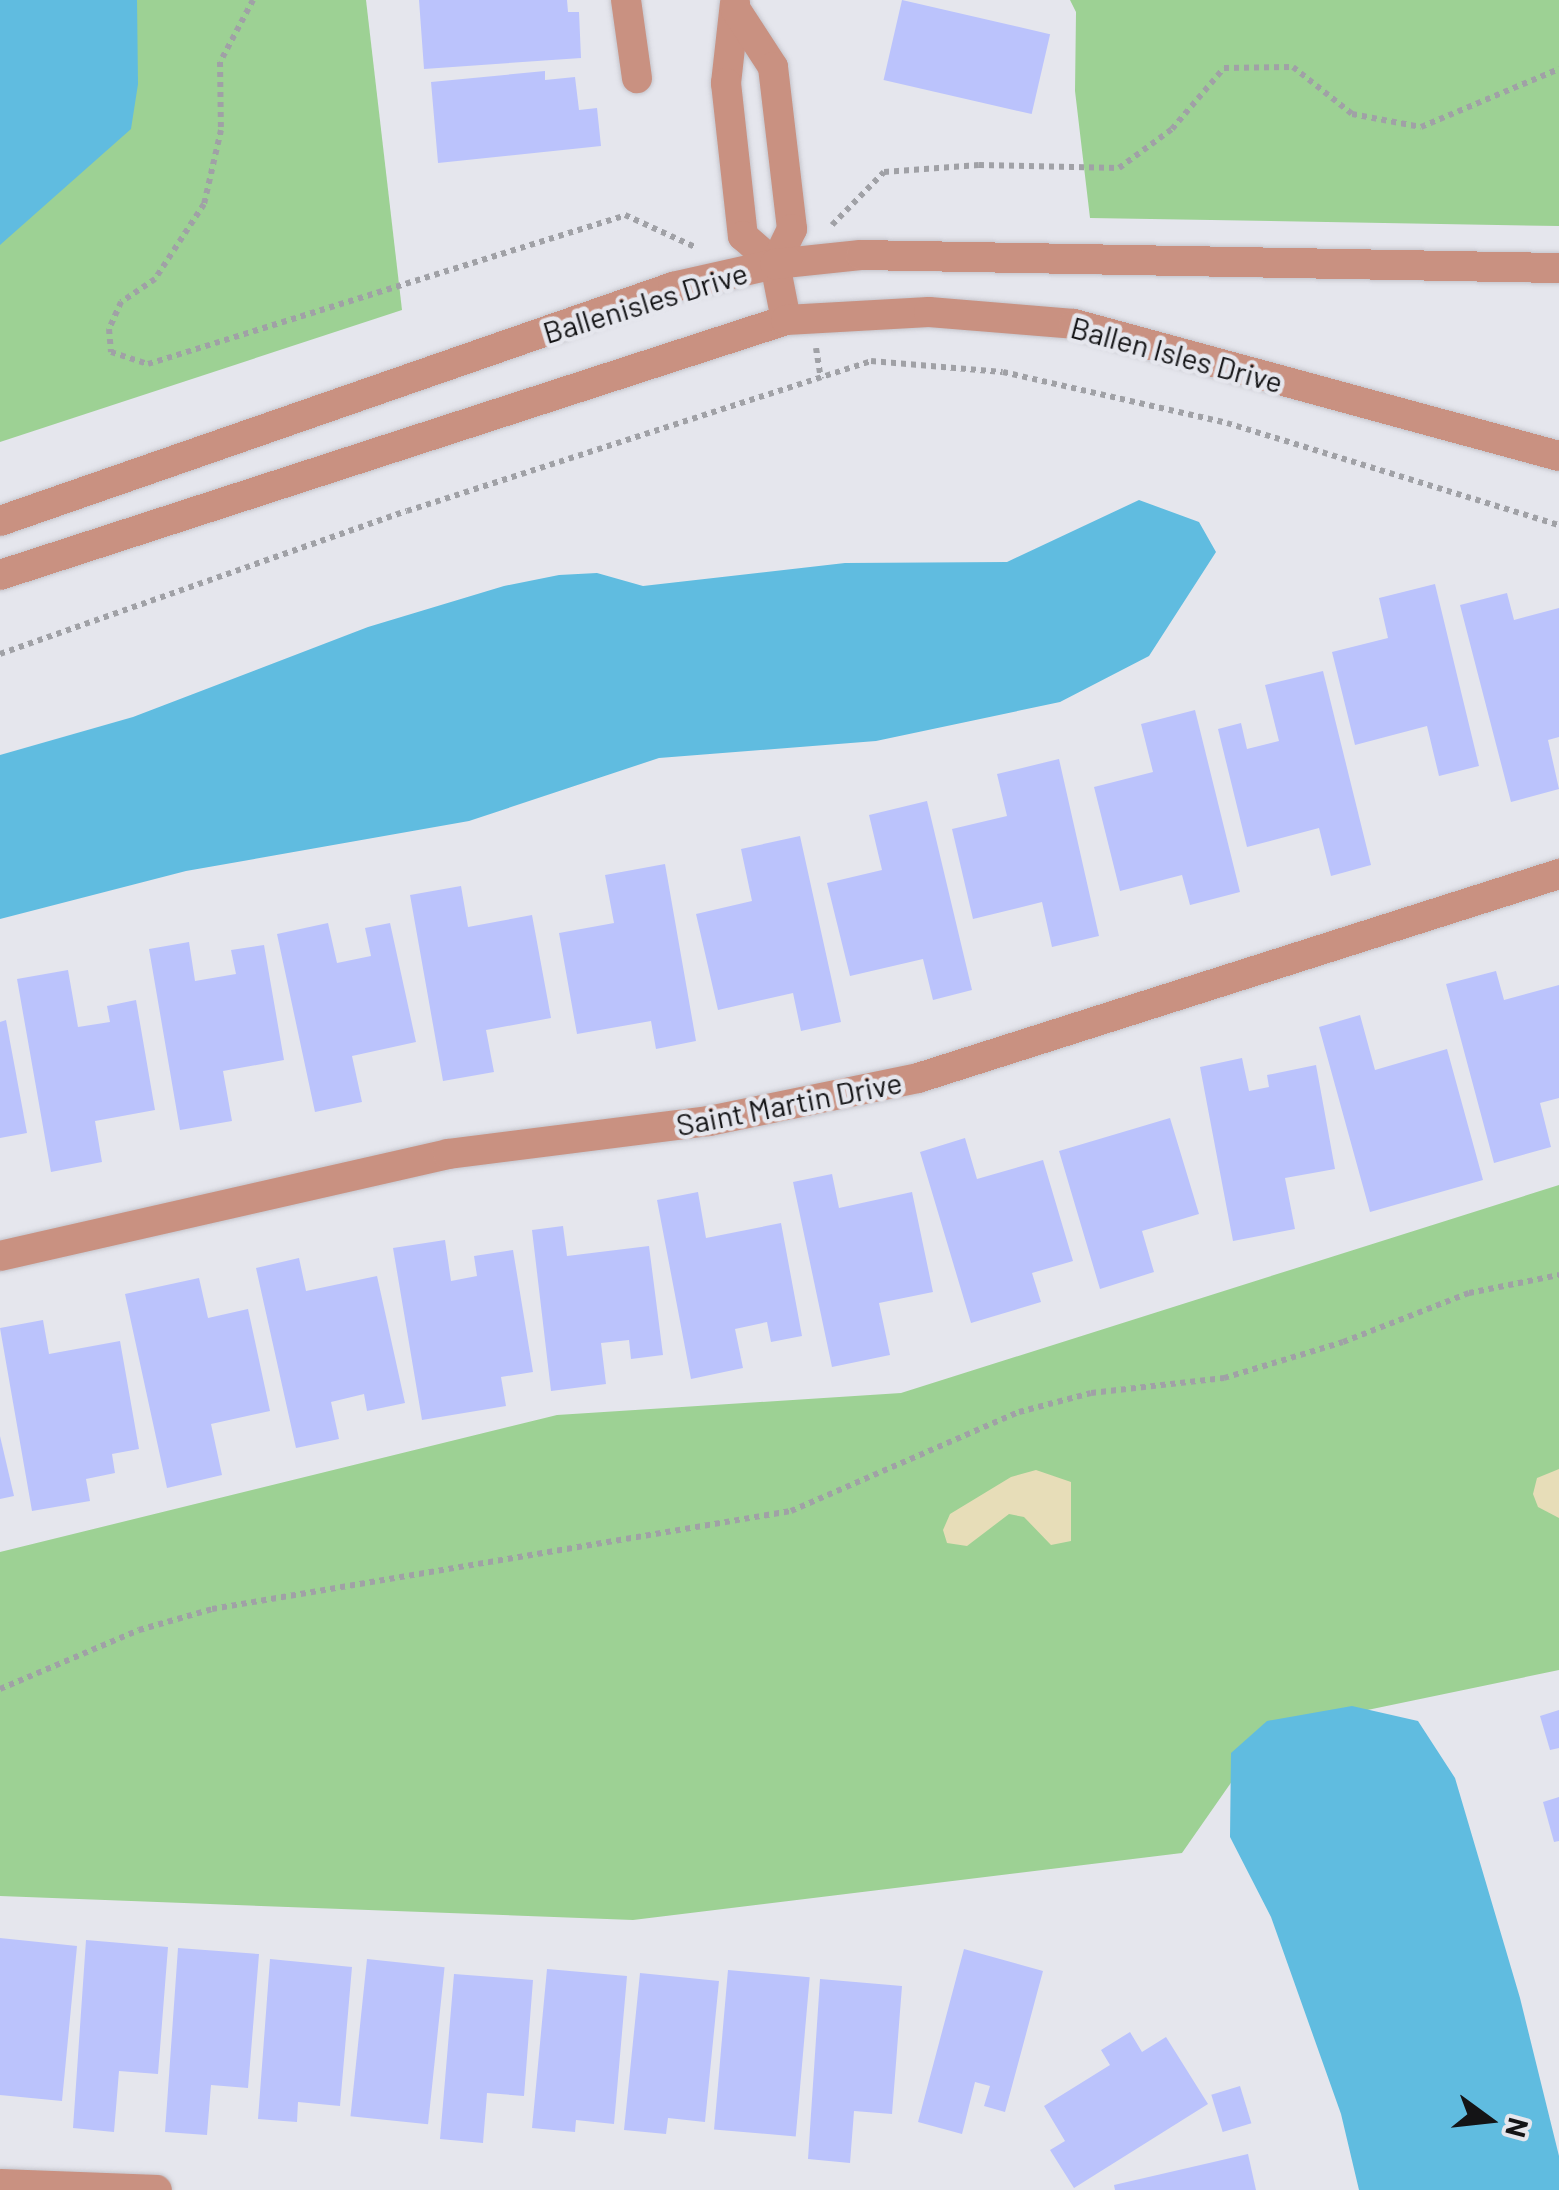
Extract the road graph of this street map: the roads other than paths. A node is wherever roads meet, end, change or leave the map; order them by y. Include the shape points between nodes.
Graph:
1 (626, 0) edge
2 (736, 5) edge
3 (637, 78) dead end
4 (776, 264) junction
5 (1559, 268) edge
6 (786, 320) junction
7 (1559, 456) edge
8 (0, 521) edge
9 (0, 575) edge
10 (1559, 874) edge
11 (0, 1256) edge
12 (0, 2184) edge
13 (157, 2190) edge

1 - 3 street
2 - 4 street via 773,67 792,229
2 - 4 street via 726,84 743,236
4 - 5 street, Ballenisles Drive via 861,255
4 - 6 street
4 - 8 street, Ballenisles Drive via 674,287
6 - 7 street, Ballen Isles Drive via 929,312 1074,324
6 - 9 street, Ballenisles Drive
10 - 11 street, Saint Martin Drive via 918,1078 709,1121 448,1154
12 - 13 street

